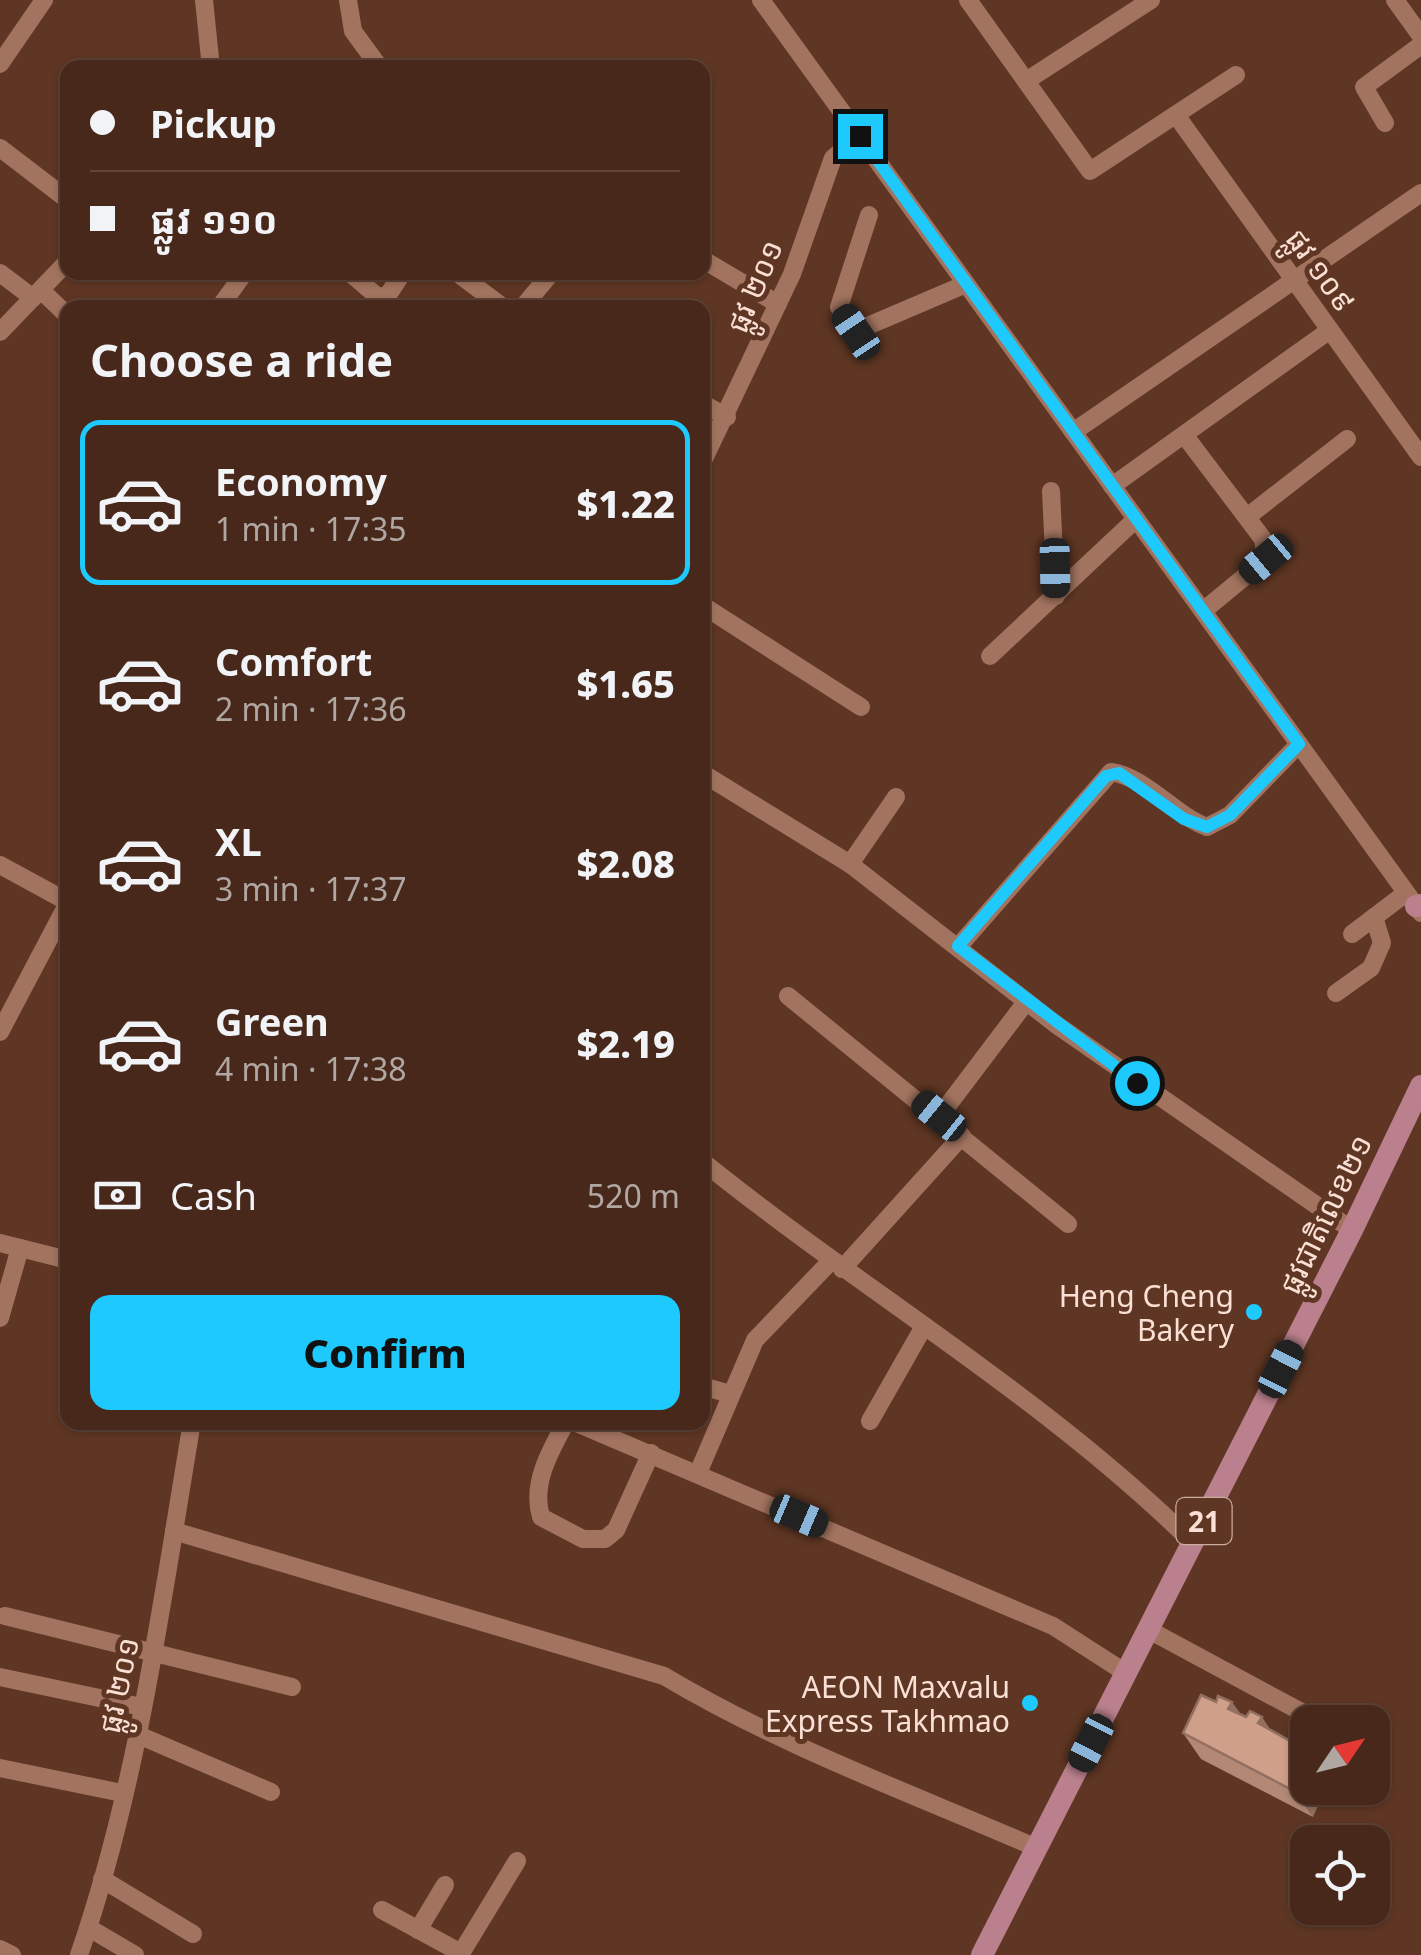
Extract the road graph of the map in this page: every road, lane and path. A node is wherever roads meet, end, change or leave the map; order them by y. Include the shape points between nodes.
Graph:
1 (44, 0) edge
2 (204, 0) edge
3 (348, 0) edge
4 (761, 0) edge
5 (968, 0) edge
6 (1151, 0) edge
7 (1395, 0) edge
8 (1421, 36) edge
9 (1421, 46) edge
10 (210, 60) edge
11 (374, 60) edge
12 (0, 64) edge
13 (1236, 75) dead end
14 (1026, 81) junction
15 (1176, 116) junction
16 (1385, 123) dead end
17 (860, 136) junction
18 (0, 148) edge
19 (1421, 192) edge
20 (60, 194) edge
21 (869, 215) dead end
22 (710, 264) edge
23 (60, 270) edge
24 (0, 273) edge
25 (358, 280) edge
26 (398, 280) edge
27 (467, 280) edge
28 (545, 280) edge
29 (1294, 280) junction
30 (966, 284) junction
31 (38, 295) junction
32 (493, 300) edge
33 (529, 300) edge
34 (778, 304) junction
35 (60, 310) edge
36 (1330, 330) junction
37 (0, 332) edge
38 (710, 407) edge
39 (727, 417) junction
40 (1073, 432) junction
41 (1185, 436) junction
42 (1347, 439) dead end
43 (710, 448) edge
44 (1421, 457) edge
45 (1112, 486) junction
46 (1051, 491) dead end
47 (1247, 517) junction
48 (1136, 519) junction
49 (1056, 596) junction
50 (710, 610) edge
51 (1203, 611) junction
52 (990, 656) dead end
53 (860, 706) dead end
54 (1299, 744) junction
55 (710, 778) edge
56 (896, 797) dead end
57 (850, 864) junction
58 (0, 866) edge
59 (60, 899) edge
60 (1416, 904) edge
61 (60, 918) edge
62 (1374, 918) junction
63 (1352, 934) dead end
64 (958, 946) junction
65 (1336, 993) dead end
66 (788, 996) dead end
67 (1026, 1002) junction
68 (0, 1032) edge
69 (1421, 1086) edge
70 (939, 1116) junction
71 (962, 1136) junction
72 (710, 1167) edge
73 (1068, 1224) dead end
74 (1352, 1230) junction
75 (0, 1243) edge
76 (20, 1248) junction
77 (60, 1258) edge
78 (836, 1265) junction
79 (0, 1318) edge
80 (923, 1328) junction
81 (710, 1388) edge
82 (730, 1394) junction
83 (870, 1421) dead end
84 (191, 1430) edge
85 (562, 1430) edge
86 (595, 1430) edge
87 (651, 1452) junction
88 (698, 1473) junction
89 (174, 1531) junction
90 (1193, 1543) junction
91 (4, 1616) dead end
92 (1148, 1630) junction
93 (155, 1653) junction
94 (1126, 1672) junction
95 (0, 1677) edge
96 (292, 1688) dead end
97 (1290, 1706) edge
98 (142, 1707) junction
99 (136, 1734) junction
100 (0, 1768) edge
101 (270, 1792) dead end
102 (122, 1793) junction
103 (1037, 1848) junction
104 (517, 1861) dead end
105 (102, 1880) junction
106 (445, 1885) dead end
107 (382, 1910) dead end
108 (88, 1928) junction
109 (418, 1930) junction
110 (193, 1934) dead end
111 (0, 1949) edge
112 (989, 1953) edge
113 (460, 1954) edge
114 (12, 1955) edge
115 (80, 1955) edge
116 (135, 1955) edge

1 - 12 street
2 - 10 street
3 - 11 street via 352,32
4 - 17 street
5 - 14 street
6 - 14 street
7 - 8 street
9 - 16 street via 1364,87
13 - 15 street
14 - 15 street via 1090,171
15 - 29 street, ផ្លូវ ១០៩
17 - 30 street
17 - 34 street, ផ្លូវ ២០១ via 833,158
18 - 20 street
19 - 29 street
21 - 30 street via 839,307 856,332
22 - 34 street
23 - 31 street
24 - 31 street
25 - 26 street via 378,297 388,295
27 - 32 street
28 - 33 street
29 - 36 street, ផ្លូវ ១០៩
29 - 40 street
30 - 40 street
31 - 35 street
31 - 37 street
34 - 39 street, ផ្លូវ ២០១
36 - 41 street
36 - 44 street, ផ្លូវ ១០៩
38 - 39 street
39 - 43 street, ផ្លូវ ២០១
40 - 45 street
41 - 45 street
41 - 47 street
42 - 47 street
45 - 48 street
46 - 49 street
47 - 51 street via 1264,539 1266,559
48 - 49 street
48 - 51 street
49 - 52 street
50 - 53 street
51 - 54 street
54 - 60 street
54 - 64 street via 1230,815 1207,827 1184,819 1119,773 1106,776
55 - 57 street
56 - 57 street
57 - 64 street
58 - 59 street
60 - 62 street
61 - 68 street
62 - 63 street
62 - 65 street via 1382,943 1371,968
64 - 67 street
66 - 70 street
67 - 70 street
67 - 74 street
69 - 74 main road, ផ្លូវជាតិលេខ២១ / 21
70 - 71 street
71 - 73 street
71 - 78 street
72 - 78 street
74 - 90 main road, ផ្លូវជាតិលេខ២១ / 21
75 - 76 street
76 - 77 street
76 - 79 street
78 - 80 street
78 - 82 street via 755,1340
80 - 83 street
80 - 90 street via 1100,1459
81 - 82 street
82 - 88 street
84 - 89 street, ផ្លូវ ២០១
85 - 87 street via 536,1499 540,1517 583,1538 605,1539 616,1530
86 - 87 street
87 - 88 street
88 - 94 street via 1053,1626
89 - 93 street, ផ្លូវ ២០១
89 - 103 street via 664,1676 797,1743
90 - 92 main road, ផ្លូវជាតិលេខ២១ / 21
91 - 93 street
92 - 94 main road, ផ្លូវជាតិលេខ២១ / 21
92 - 97 street
93 - 96 street
93 - 98 street, ផ្លូវ ២០១
94 - 103 main road, ផ្លូវជាតិលេខ២១ / 21
95 - 98 street
98 - 99 street, ផ្លូវ ២០១
99 - 101 street
99 - 102 street, ផ្លូវ ២០១
100 - 102 street
102 - 105 street, ផ្លូវ ២០១
103 - 112 main road, ផ្លូវជាតិលេខ២១ / 21
104 - 113 street
105 - 108 street, ផ្លូវ ២០១
105 - 110 street
106 - 109 street
107 - 109 street
108 - 115 street, ផ្លូវ ២០១
108 - 116 street
109 - 113 street
111 - 114 street

